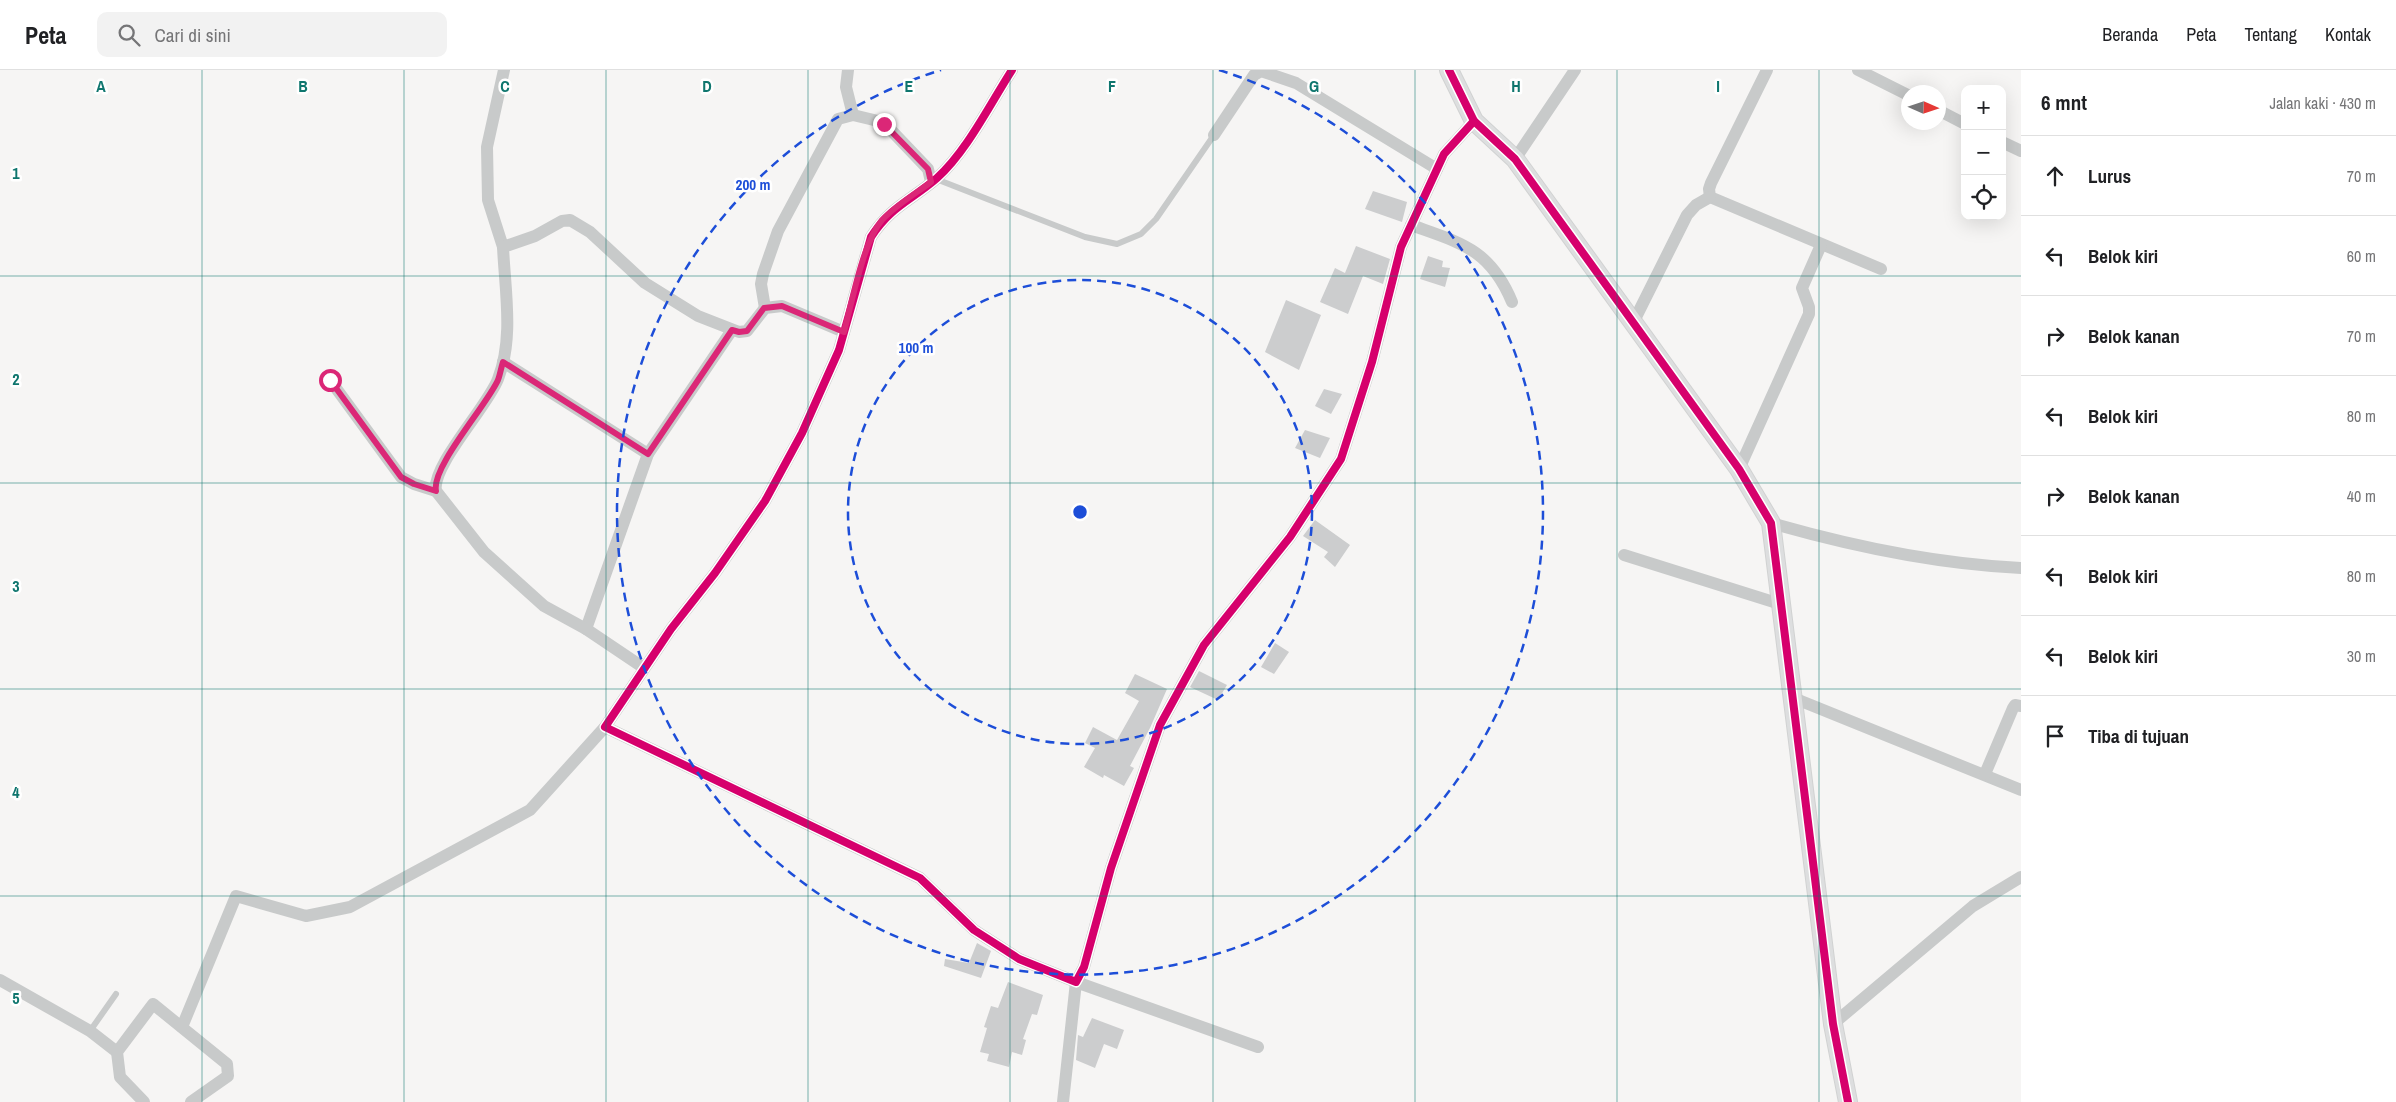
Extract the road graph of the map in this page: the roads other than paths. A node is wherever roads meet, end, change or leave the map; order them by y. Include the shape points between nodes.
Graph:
1 (504, 70) edge
2 (848, 70) edge
3 (1012, 70) edge
4 (1449, 70) edge
5 (1575, 70) edge
6 (1767, 70) edge
7 (1858, 70) edge
8 (1264, 71) edge
9 (1901, 92) edge
10 (1946, 114) edge
11 (853, 115) junction
12 (1474, 121) junction
13 (1961, 122) edge
14 (1214, 135) joint
15 (2006, 144) edge
16 (2021, 151) edge
17 (1515, 159) junction
18 (1437, 170) junction
19 (933, 180) junction
20 (1710, 197) junction
21 (1411, 225) junction
22 (1821, 245) junction
23 (503, 247) junction
24 (1882, 270) dead end
25 (1512, 302) dead end
26 (764, 308) junction
27 (1633, 323) junction
28 (732, 330) junction
29 (844, 332) junction
30 (503, 362) junction
31 (330, 380) dead end
32 (648, 454) junction
33 (1739, 470) junction
34 (436, 491) junction
35 (1771, 523) junction
36 (1624, 555) dead end
37 (2021, 568) edge
38 (1783, 605) junction
39 (586, 629) junction
40 (644, 668) junction
41 (1791, 697) junction
42 (2021, 706) edge
43 (605, 727) junction
44 (1985, 774) junction
45 (2021, 790) edge
46 (2021, 877) edge
47 (0, 980) edge
48 (1076, 982) junction
49 (116, 994) dead end
50 (1834, 1024) junction
51 (182, 1027) junction
52 (90, 1031) junction
53 (1258, 1047) dead end
54 (117, 1052) junction
55 (144, 1102) edge
56 (191, 1102) edge
57 (1063, 1102) edge
58 (1848, 1102) edge

1 - 23 street via 487,147 488,200
2 - 11 street via 846,87
3 - 19 street via 964,146
4 - 12 street
5 - 17 street
6 - 20 street via 1711,183
7 - 9 street
8 - 14 street via 1254,76
8 - 18 street via 1296,83
10 - 13 street
11 - 19 street via 888,127 928,169
11 - 26 street via 842,116 834,122 783,220 762,274
12 - 17 street
12 - 18 street via 1444,154
14 - 19 lane via 1156,219 1141,234 1116,244 1085,237
15 - 16 street
17 - 27 street
18 - 21 street
19 - 29 street via 892,210 871,237
20 - 22 street
20 - 27 street via 1687,215
21 - 25 street via 1456,241 1481,255 1504,283
21 - 48 street via 1401,246 1372,362 1341,459 1290,537 1204,645 1160,725 1111,868 1084,968
22 - 24 street
22 - 33 street via 1802,288 1809,314
23 - 28 street via 570,220 590,232 645,283 698,316
23 - 30 street via 508,342
26 - 28 street via 747,331
26 - 29 street via 782,306
27 - 33 street
28 - 32 street
29 - 40 street via 802,434 766,501
30 - 32 street
30 - 34 street via 498,380 442,467
31 - 34 street via 401,477
32 - 39 street
33 - 35 street
34 - 39 street via 484,552 544,606
35 - 37 street via 1820,537 1914,556
35 - 38 street
36 - 38 street
38 - 41 street
39 - 40 street
40 - 43 street
41 - 44 street
41 - 50 street
42 - 44 street via 2013,708
43 - 48 street via 920,878 974,930 1019,959
43 - 51 street via 530,810 350,907 306,916 236,896
44 - 45 street
46 - 50 street via 1973,906
47 - 52 street
48 - 53 street
48 - 57 street
49 - 52 lane
50 - 58 street
51 - 54 street via 152,1005
51 - 56 street via 224,1060 229,1070 221,1082
52 - 54 street
54 - 55 street via 120,1077

